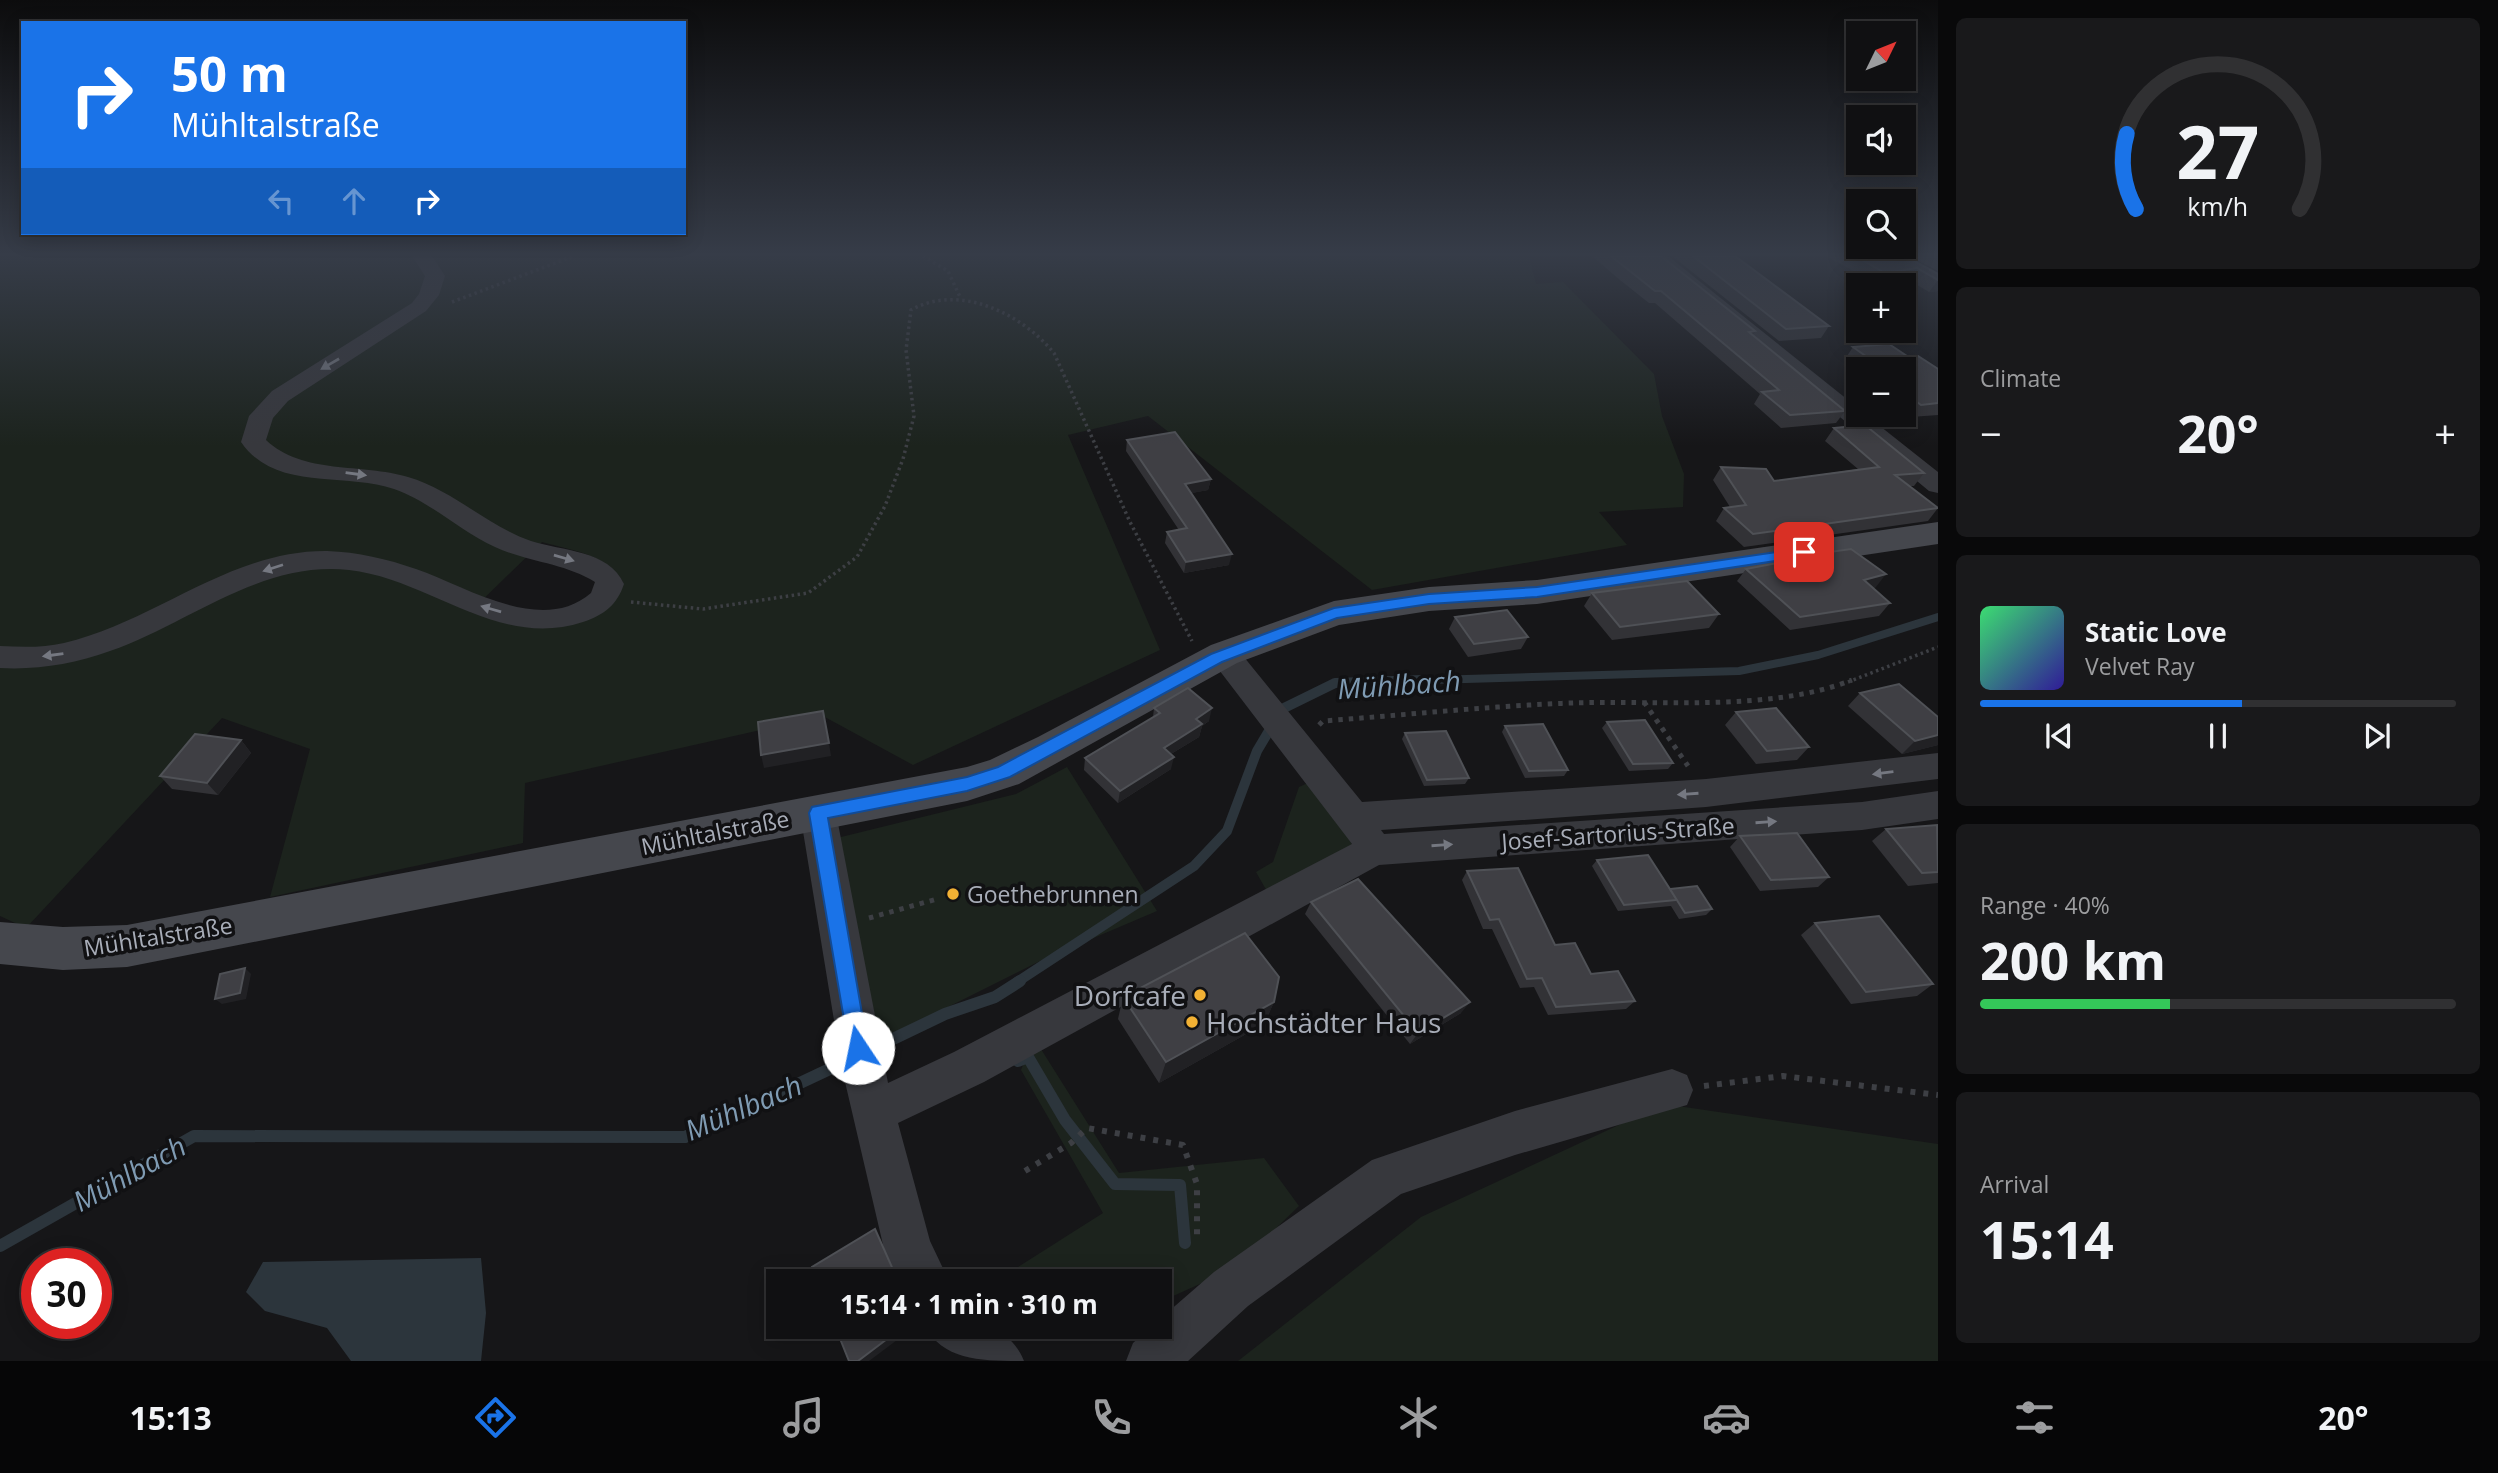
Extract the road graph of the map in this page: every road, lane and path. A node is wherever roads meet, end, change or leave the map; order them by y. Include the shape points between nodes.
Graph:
1 (404, 320) edge
2 (910, 320) edge
3 (1010, 320) edge
4 (1734, 320) edge
5 (1938, 485) edge
6 (1938, 533) edge
7 (603, 600) junction
8 (1938, 647) edge
9 (0, 657) edge
10 (1214, 659) junction
11 (1644, 702) junction
12 (1290, 741) junction
13 (1938, 766) edge
14 (1829, 780) junction
15 (1706, 793) junction
16 (1938, 805) edge
17 (818, 813) junction
18 (1862, 816) junction
19 (1354, 817) junction
20 (1374, 850) junction
21 (937, 899) dead end
22 (838, 927) junction
23 (0, 943) edge
24 (1672, 1090) joint
25 (1938, 1095) edge
26 (875, 1112) junction
27 (1025, 1171) dead end
28 (1197, 1240) dead end
29 (919, 1269) edge
30 (968, 1339) edge
31 (999, 1361) edge
32 (1151, 1361) edge

1 -> 7 street via 280,396 258,420 253,442 274,460 292,466 389,479 418,488 504,540 600,572 610,584
2 - 7 path via 906,350 914,416 885,506 857,556 808,593 703,609
3 - 10 path via 1048,346 1071,382 1124,509
4 - 5 street
6 - 10 main road, Mühltalstraße via 1537,592 1429,599 1334,613
7 -> 9 street via 577,615 528,618 485,608 405,575 366,565 303,561 257,573 81,649
8 - 11 path via 1838,686 1756,700
10 - 12 street via 1262,704
10 - 17 main road, Mühltalstraße via 1004,772 967,784
11 - 12 path via 1323,721
11 - 15 path
12 - 19 street
13 -> 14 street, Josef-Sartorius-Straße
14 - 15 street, Josef-Sartorius-Straße
14 - 18 street
15 -> 19 street, Josef-Sartorius-Straße
16 - 18 street, Josef-Sartorius-Straße
17 - 22 street
17 - 23 main road, Mühltalstraße via 127,946 85,950
20 -> 18 street, Josef-Sartorius-Straße
19 - 20 street
20 - 26 street, Josef-Sartorius-Straße via 969,1067
21 - 22 path
22 - 26 street via 853,1026
24 - 25 path via 1783,1076
24 - 32 street via 1515,1133 1388,1176 1231,1289
26 - 29 street via 908,1249
27 - 28 path via 1087,1128 1183,1145 1196,1184
30 - 31 street

